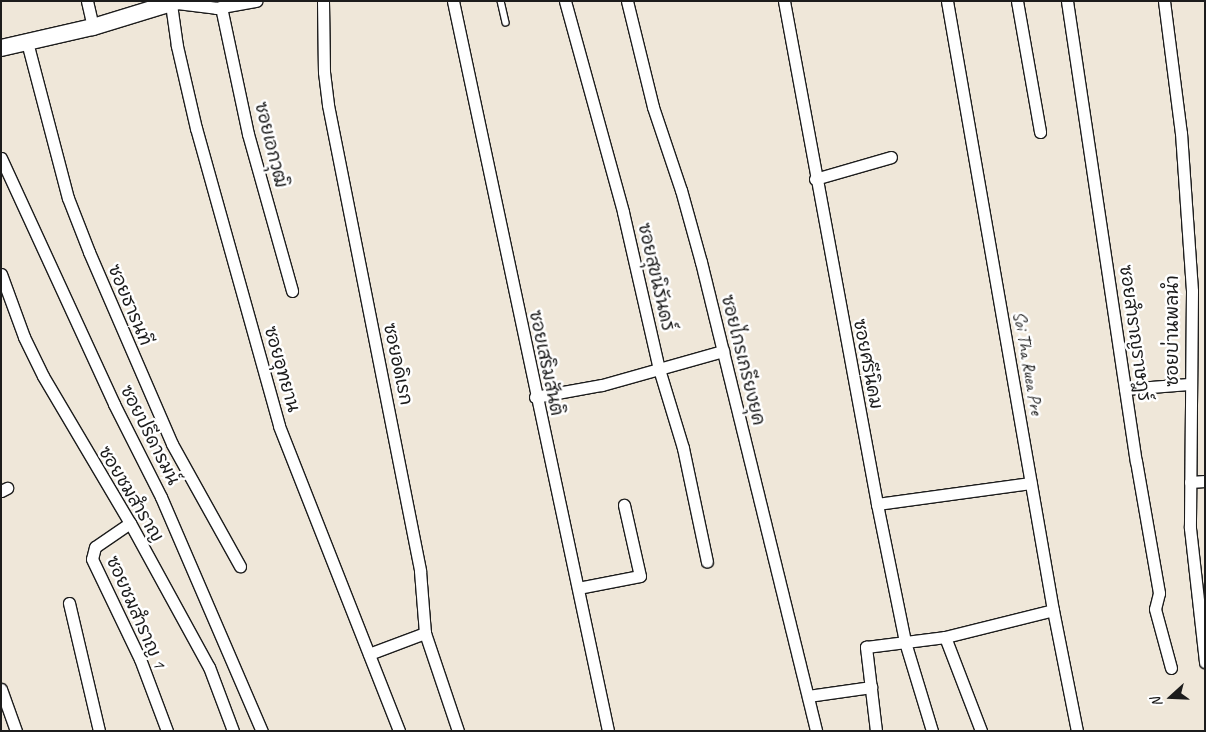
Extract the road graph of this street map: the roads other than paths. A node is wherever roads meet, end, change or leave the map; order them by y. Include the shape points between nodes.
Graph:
1 (87, 1) edge
2 (256, 1) edge
3 (323, 1) edge
4 (454, 1) edge
5 (501, 1) edge
6 (565, 1) edge
7 (627, 1) edge
8 (784, 1) edge
9 (946, 1) edge
10 (1017, 1) edge
11 (1067, 1) edge
12 (1164, 1) edge
13 (175, 3) edge
14 (221, 7) junction
15 (506, 22) dead end
16 (93, 27) junction
17 (27, 42) junction
18 (1, 48) edge
19 (1040, 132) dead end
20 (891, 157) dead end
21 (1, 158) edge
22 (815, 179) junction
23 (1, 274) edge
24 (292, 291) dead end
25 (723, 351) junction
26 (659, 369) junction
27 (1189, 384) junction
28 (1125, 389) junction
29 (535, 397) junction
30 (1205, 481) edge
31 (1190, 482) junction
32 (1032, 483) junction
33 (624, 504) dead end
34 (877, 504) junction
35 (130, 523) junction
36 (707, 562) dead end
37 (240, 566) dead end
38 (578, 588) junction
39 (69, 603) dead end
40 (1052, 610) junction
41 (425, 633) junction
42 (945, 637) junction
43 (905, 642) junction
44 (369, 654) junction
45 (1205, 662) edge
46 (1171, 668) dead end
47 (871, 687) junction
48 (1, 689) edge
49 (808, 696) junction
50 (16, 731) edge
51 (99, 731) edge
52 (167, 731) edge
53 (233, 731) edge
54 (262, 731) edge
55 (399, 731) edge
56 (458, 731) edge
57 (608, 731) edge
58 (816, 731) edge
59 (876, 731) edge
60 (932, 731) edge
61 (981, 731) edge
62 (1077, 731) edge

1 - 16 street
2 - 14 street
3 - 41 street, ซอยอดิเรก via 328,105 420,571
4 - 29 street, ซอยเสริมสันติ
5 - 15 lane
6 - 26 street, ซอยสุขนิรันดร์ via 623,212
7 - 25 street, ซอยไกรเกรียงยุค via 653,107 681,190
8 - 22 street, ซอยศรีนิคม
9 - 32 street, Soi Tha Ruea Pre
10 - 19 street
11 - 28 street, ซอยสำราญราษฎร์
12 - 27 street, ซอยบ่านพลนำ via 1181,133 1192,291
13 - 14 street
13 - 16 street
13 - 44 street, ซอยอุทยาน via 188,96 271,399
14 - 24 street, ซอยเอกวุฒิ via 248,134
16 - 17 street
17 - 18 street
17 - 37 street, ซอยธารนที via 68,198 89,252 172,444
20 - 22 street
21 - 54 street, ซอยปรีดารมน์ via 114,404 161,497
22 - 34 street, ซอยศรีนิคม
23 - 35 street, ซอยชมสำราญ via 24,337 43,376
25 - 26 street
25 - 49 street, ซอยไกรเกรียงยุค
26 - 29 street via 602,385
26 - 36 street, ซอยสุขนิรันดร์ via 683,448
27 - 28 street
27 - 31 street, ซอยบ่านพลนำ
28 - 46 street, ซอยสำราญราษฎร์ via 1159,592 1155,609
29 - 38 street, ซอยเสริมสันติ
30 - 31 street
31 - 45 street, ซอยบ่านพลนำ via 1190,528
32 - 34 street
32 - 40 street, Soi Tha Ruea Pre
33 - 38 street via 640,576
34 - 43 street, ซอยศรีนิคม
35 - 52 street, ซอยชมสำราญ 1 via 95,547 92,559 140,659
35 - 53 street, ซอยชมสำราญ via 209,667
38 - 57 street, ซอยเสริมสันติ
39 - 51 street
40 - 42 street
40 - 62 street, Soi Tha Ruea Pre
41 - 44 street
41 - 56 street, ซอยอดิเรก
42 - 43 street
42 - 61 street
43 - 47 street via 866,647
43 - 60 street, ซอยศรีนิคม
44 - 55 street, ซอยอุทยาน
47 - 49 street
47 - 59 street
48 - 50 street
49 - 58 street, ซอยไกรเกรียงยุค

